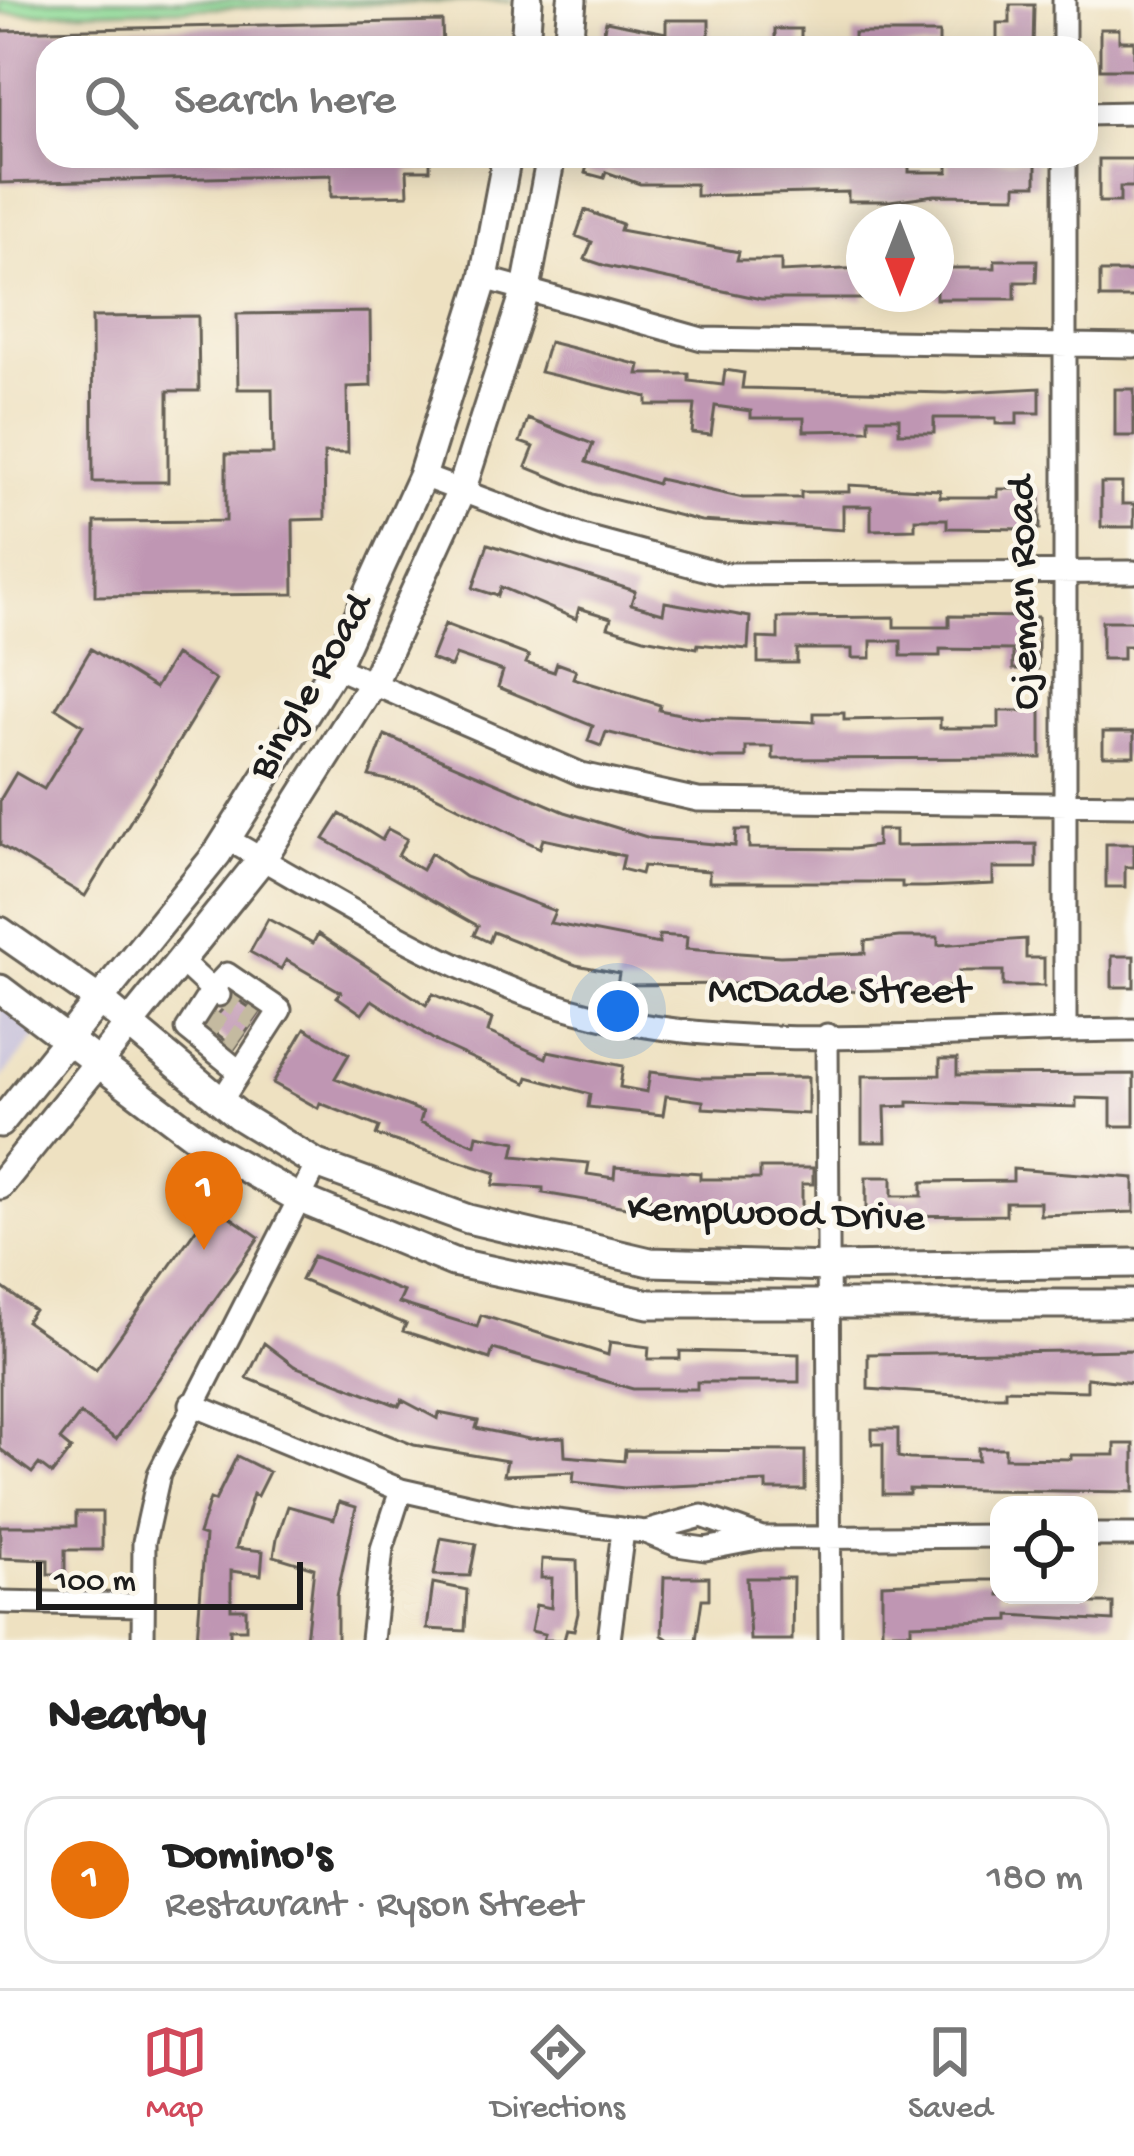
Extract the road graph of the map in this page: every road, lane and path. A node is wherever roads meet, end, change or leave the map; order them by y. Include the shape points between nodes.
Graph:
1 (528, 0) edge
2 (572, 0) edge
3 (1064, 0) edge
4 (526, 36) edge
5 (569, 36) edge
6 (1064, 36) edge
7 (1134, 113) edge
8 (1098, 114) edge
9 (505, 168) edge
10 (549, 168) edge
11 (1065, 168) edge
12 (484, 278) junction
13 (526, 289) junction
14 (1134, 346) edge
15 (1064, 347) junction
16 (422, 476) junction
17 (461, 490) junction
18 (1064, 572) junction
19 (1134, 572) edge
20 (335, 667) junction
21 (373, 683) junction
22 (1134, 805) edge
23 (1068, 806) junction
24 (227, 839) junction
25 (262, 859) junction
26 (0, 931) edge
27 (182, 962) junction
28 (0, 988) edge
29 (215, 993) junction
30 (102, 1001) junction
31 (130, 1028) junction
32 (1065, 1030) junction
33 (1134, 1030) edge
34 (827, 1034) junction
35 (70, 1040) junction
36 (98, 1066) junction
37 (239, 1071) junction
38 (221, 1101) junction
39 (0, 1123) edge
40 (317, 1164) junction
41 (0, 1185) edge
42 (298, 1198) junction
43 (556, 1240) junction
44 (1122, 1263) edge
45 (831, 1267) junction
46 (546, 1282) junction
47 (1120, 1304) edge
48 (827, 1306) junction
49 (191, 1404) junction
50 (400, 1490) junction
51 (634, 1531) junction
52 (1098, 1535) edge
53 (1134, 1535) edge
54 (990, 1536) edge
55 (762, 1538) junction
56 (828, 1538) junction
57 (0, 1602) edge
58 (141, 1605) junction
59 (142, 1640) edge
60 (373, 1640) edge
61 (609, 1640) edge
62 (830, 1640) edge

1 - 4 main road
2 - 5 main road
3 - 6 street
7 - 8 street
9 - 12 main road, Bingle Road
10 - 13 main road, Bingle Road
11 - 15 street, Ojeman Road
12 - 13 street
12 - 16 main road, Bingle Road
13 - 15 street via 702,339
13 - 17 main road, Bingle Road
14 - 15 street
15 - 18 street, Ojeman Road
16 - 17 street
16 - 20 main road, Bingle Road
17 - 18 street via 582,536 723,574
17 - 21 main road, Bingle Road
18 - 19 street
18 - 23 street, Ojeman Road
20 - 21 street
20 - 24 main road, Bingle Road
21 - 23 street via 581,774 698,800
21 - 25 main road, Bingle Road
22 - 23 street
23 - 32 street, Ojeman Road
24 - 25 street, McDade Street
24 - 30 main road, Bingle Road
25 - 27 main road, Bingle Road
25 - 34 street, McDade Street via 452,965 594,1016 689,1032
26 - 30 main road, Kempwood Drive
27 - 29 street
27 - 31 main road, Bingle Road
28 - 35 main road, Kempwood Drive
29 - 37 street via 187,1029
29 - 37 street via 227,974 280,1010 246,1046
30 - 31 main road, Kempwood Drive
30 - 35 main road, Bingle Road
31 - 36 main road, Bingle Road
31 - 38 main road, Kempwood Drive
32 - 33 street, McDade Street
32 - 34 street, McDade Street
34 - 45 street
35 - 36 main road, Kempwood Drive
35 - 39 main road, Bingle Road
36 - 41 main road, Bingle Road
36 - 42 main road, Kempwood Drive via 212,1150
37 - 38 street
38 - 40 main road, Kempwood Drive
40 - 42 street
40 - 43 main road, Kempwood Drive via 468,1219
42 - 46 main road, Kempwood Drive via 453,1262
42 - 49 street
43 - 45 main road, Kempwood Drive via 650,1262
43 - 46 main road
44 - 45 main road, Kempwood Drive
44 - 47 main road
45 - 48 street
46 - 48 main road, Kempwood Drive via 649,1304
47 - 48 main road, Kempwood Drive
48 - 56 street
49 - 50 street
49 - 58 street via 159,1474
50 - 51 street
50 - 60 street via 382,1549
51 - 55 street via 705,1549
51 - 55 street via 702,1516
51 - 61 street
52 - 53 street
54 - 56 street
55 - 56 street
56 - 62 street
57 - 58 street
58 - 59 street

